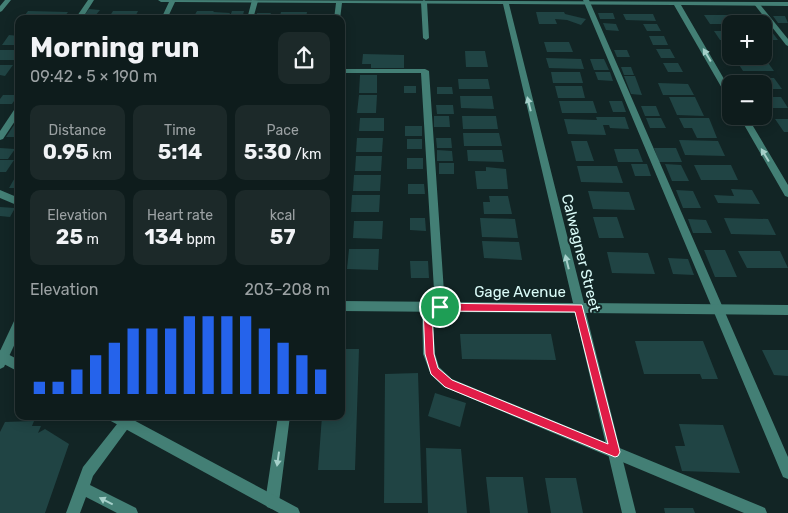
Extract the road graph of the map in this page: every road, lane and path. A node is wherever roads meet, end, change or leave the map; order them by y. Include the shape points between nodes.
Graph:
1 (8, 0) edge
2 (91, 0) edge
3 (161, 0) edge
4 (173, 0) edge
5 (255, 1) edge
6 (505, 1) edge
7 (587, 1) edge
8 (339, 2) junction
9 (424, 2) junction
10 (662, 2) edge
11 (746, 2) edge
12 (676, 3) junction
13 (756, 3) junction
14 (788, 4) edge
15 (0, 10) edge
16 (81, 15) edge
17 (166, 15) edge
18 (251, 15) edge
19 (337, 15) edge
20 (426, 38) dead end
21 (788, 44) edge
22 (345, 71) edge
23 (722, 82) edge
24 (15, 115) edge
25 (747, 125) edge
26 (0, 137) edge
27 (788, 193) edge
28 (0, 194) edge
29 (15, 200) edge
30 (345, 306) edge
31 (433, 307) junction
32 (578, 308) junction
33 (718, 309) junction
34 (788, 310) edge
35 (15, 331) edge
36 (1, 358) edge
37 (15, 364) edge
38 (118, 420) edge
39 (121, 420) edge
40 (283, 420) edge
41 (615, 452) junction
42 (788, 472) edge
43 (82, 488) junction
44 (272, 502) junction
45 (73, 513) edge
46 (131, 513) edge
47 (293, 513) edge
48 (629, 513) edge
49 (760, 513) edge

1 - 15 street
2 - 16 street
3 - 4 street
4 - 5 street
4 - 17 street
5 - 8 street
5 - 18 street
6 - 7 street
6 - 9 street
32 -> 6 street, Calwagner Street
7 - 10 street
7 - 33 street
8 - 9 street
8 - 19 street
9 - 20 street
10 - 12 street
11 - 12 street
11 - 13 street
23 -> 12 street
13 - 14 street
13 - 21 street
22 - 31 street via 425,72
24 - 26 street
27 -> 25 street
28 - 29 street
30 - 31 street, Gage Avenue
31 - 32 street, Gage Avenue
31 - 41 street via 430,354 435,371 448,383
32 - 33 street, Gage Avenue
32 - 41 street, Calwagner Street
33 - 34 street, Gage Avenue
33 - 42 street
35 - 36 street
36 - 37 street
38 - 43 street
39 - 44 street
40 -> 44 street
41 - 48 street, Calwagner Street
41 - 49 street
43 - 45 street
46 -> 43 street
44 - 47 street

